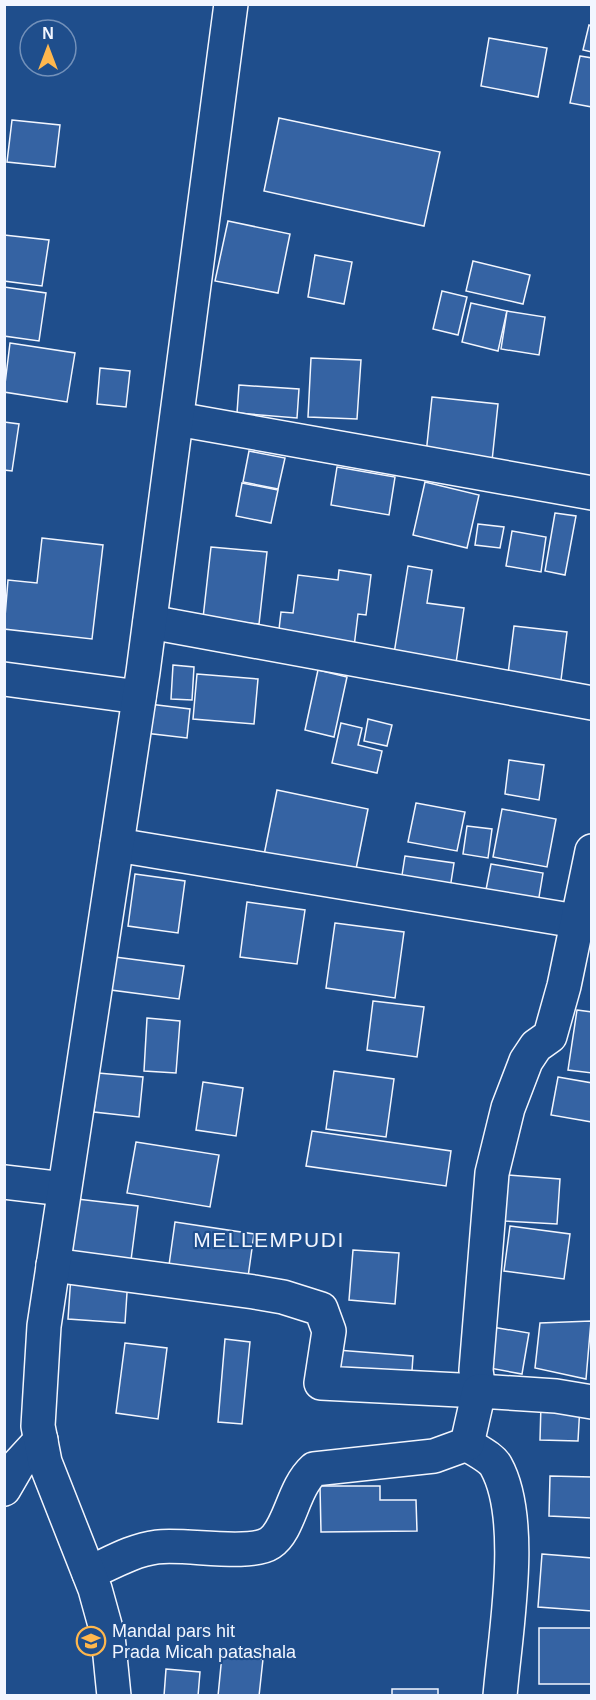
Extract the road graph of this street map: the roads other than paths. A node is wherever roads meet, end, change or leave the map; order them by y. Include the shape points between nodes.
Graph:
1 (231, 4) edge
2 (177, 419) junction
3 (591, 493) edge
4 (150, 622) junction
5 (4, 679) edge
6 (139, 697) junction
7 (591, 703) edge
8 (117, 845) junction
9 (591, 850) edge
10 (576, 921) junction
11 (4, 1182) edge
12 (64, 1189) junction
13 (53, 1265) junction
14 (479, 1390) junction
15 (591, 1402) edge
16 (41, 1440) junction
17 (467, 1444) junction
18 (4, 1489) edge
19 (89, 1573) junction
20 (114, 1695) edge
21 (500, 1695) edge

1 - 2 street
2 - 3 street
2 - 4 street
4 - 6 street
4 - 7 street
5 - 6 street
6 - 8 street
8 - 10 street
8 - 12 street
9 - 10 street
10 - 14 street via 550,1036 536,1046 526,1061 508,1108 492,1173 477,1370
11 - 12 street
12 - 13 street
13 - 14 street via 254,1292 321,1310 329,1331 321,1383
13 - 16 street via 44,1326 38,1426
14 - 15 street
14 - 17 street
16 - 18 street via 18,1465
16 - 19 street via 45,1462
17 - 19 street via 434,1456 314,1469 302,1480 281,1532 270,1543 250,1549 159,1546 139,1550
17 - 21 street via 496,1464 507,1497 513,1543
19 - 20 street via 108,1636

